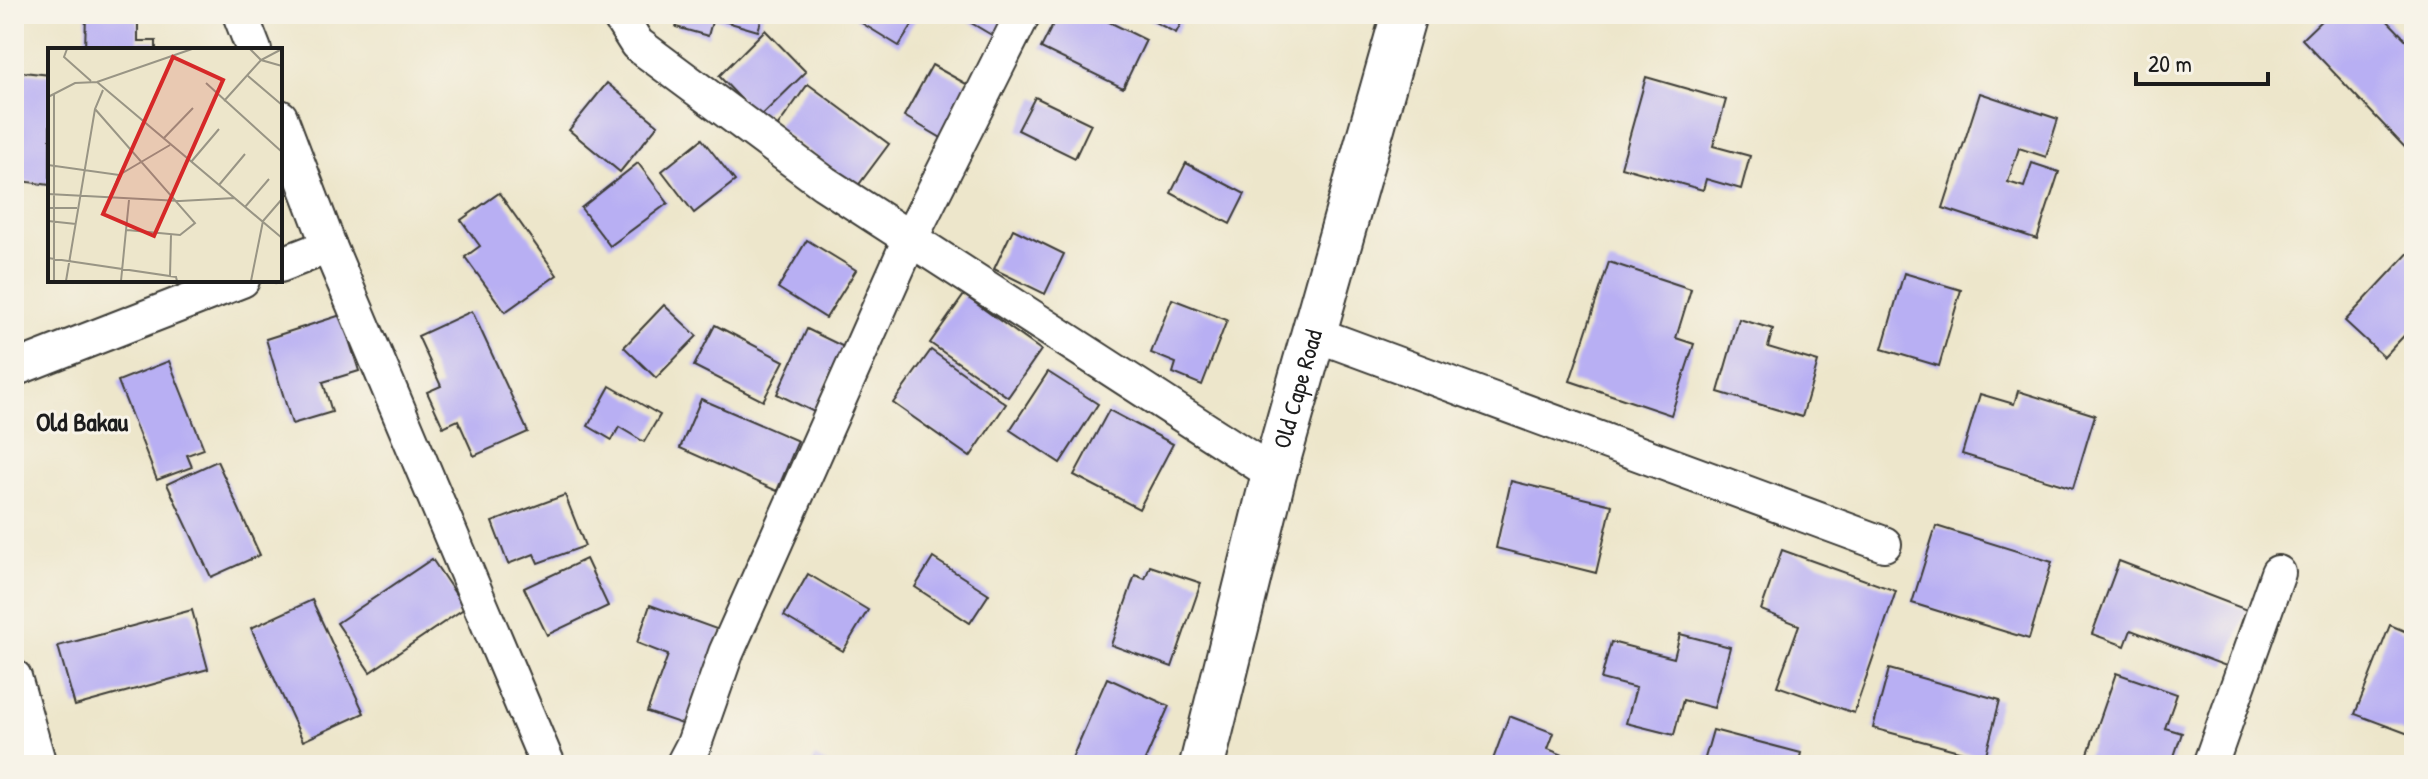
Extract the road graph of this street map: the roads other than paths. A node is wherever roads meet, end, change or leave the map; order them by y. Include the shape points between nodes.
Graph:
1 (240, 14) edge
2 (618, 14) edge
3 (1023, 14) edge
4 (1404, 14) edge
5 (253, 48) edge
6 (282, 122) edge
7 (910, 239) junction
8 (329, 246) junction
9 (282, 264) edge
10 (237, 282) edge
11 (1315, 334) junction
12 (14, 369) edge
13 (1274, 474) junction
14 (1884, 544) dead end
15 (2278, 573) dead end
16 (14, 677) edge
17 (39, 765) edge
18 (548, 765) edge
19 (683, 765) edge
20 (1202, 765) edge
21 (2210, 765) edge

1 - 5 street
2 - 7 street via 637,44 824,183
3 - 7 street
4 - 11 street, Old Cape Road
6 - 8 street
7 - 13 street
7 - 19 street via 732,639
8 - 9 street
8 - 18 street
10 - 12 street
11 - 13 street, Old Cape Road
11 - 14 street
13 - 20 street, Old Cape Road
15 - 21 street
16 - 17 street

